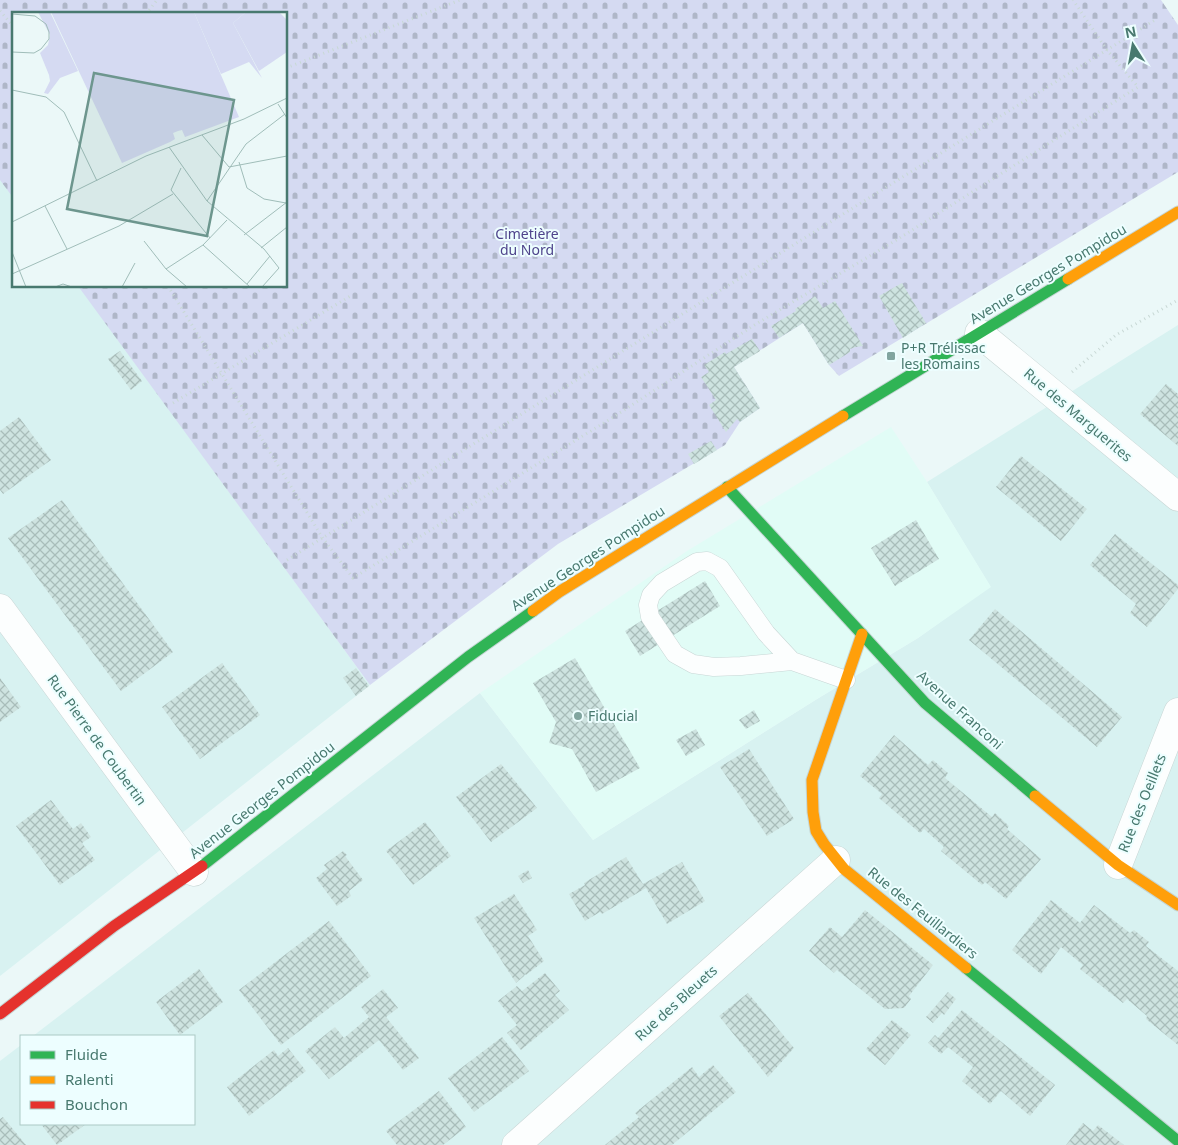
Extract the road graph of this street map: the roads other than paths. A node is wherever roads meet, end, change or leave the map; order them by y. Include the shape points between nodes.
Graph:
1 (1178, 212) edge
2 (979, 333) junction
3 (727, 487) junction
4 (1178, 497) edge
5 (0, 608) edge
6 (862, 634) junction
7 (792, 661) junction
8 (846, 680) junction
9 (1178, 712) edge
10 (836, 860) junction
11 (1118, 865) junction
12 (194, 872) junction
13 (1178, 905) edge
14 (0, 1014) edge
15 (1178, 1141) edge
16 (516, 1145) edge

1 - 2 main road, Avenue Georges Pompidou
2 - 3 main road, Avenue Georges Pompidou
2 - 4 street, Rue des Marguerites
3 - 6 main road, Avenue Franconi
3 - 12 main road, Avenue Georges Pompidou via 559,592 468,657
5 - 12 street, Rue Pierre de Coubertin
6 - 8 main road, Rue des Feuillardiers
6 - 11 main road, Avenue Franconi via 924,703
7 - 7 lane via 714,667 693,664 675,654 650,617 648,605 651,595 662,583 697,562 707,561 720,568 766,632
7 - 8 lane
8 - 10 main road, Rue des Feuillardiers via 812,780 816,832
9 - 11 street, Rue des Oeillets
10 - 15 main road, Rue des Feuillardiers
10 - 16 street, Rue des Bleuets
11 - 13 main road, Avenue Franconi
12 - 14 main road, Avenue Georges Pompidou via 114,926

